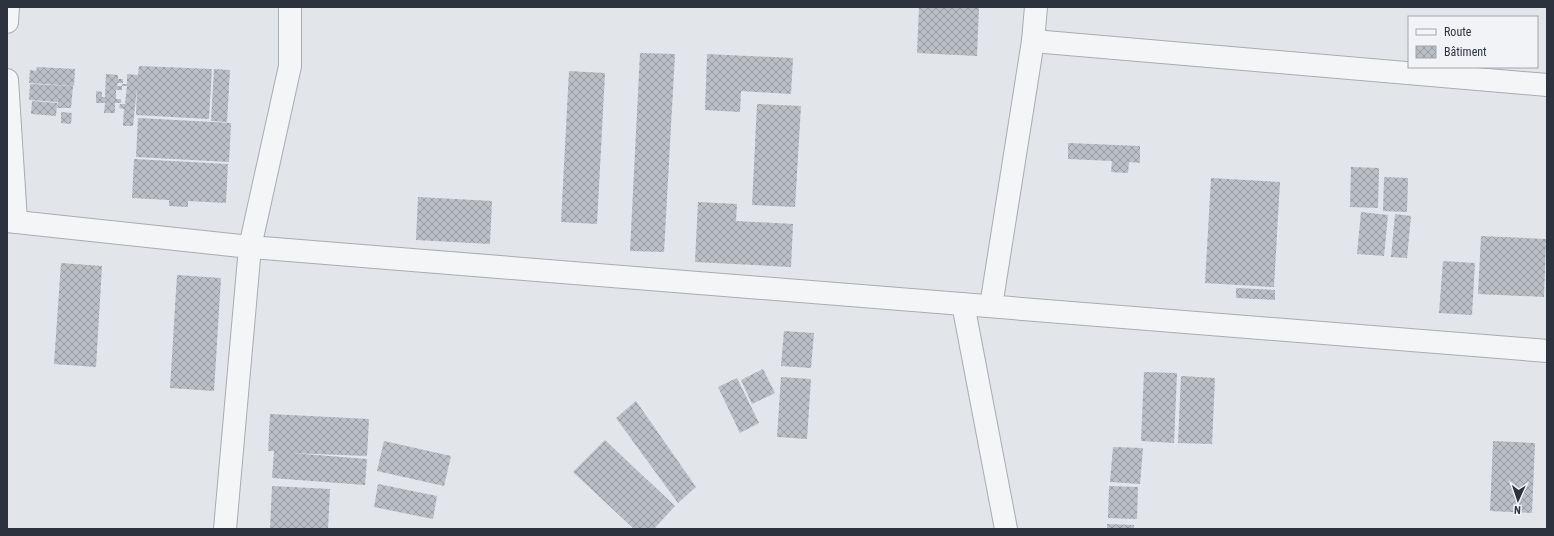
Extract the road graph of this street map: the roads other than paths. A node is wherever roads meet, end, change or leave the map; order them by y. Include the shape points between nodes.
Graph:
1 (8, 7) edge
2 (290, 7) edge
3 (1036, 7) edge
4 (7, 22) edge
5 (1033, 41) junction
6 (7, 80) edge
7 (1547, 85) edge
8 (11, 221) edge
9 (250, 247) junction
10 (963, 304) junction
11 (991, 306) junction
12 (1547, 351) edge
13 (225, 529) edge
14 (1006, 529) edge

1 - 4 street
2 - 9 street via 290,66
3 - 5 street
5 - 7 street
5 - 11 street
6 - 8 street
8 - 9 street
9 - 10 street
9 - 13 street
10 - 11 street
10 - 14 street
11 - 12 street

